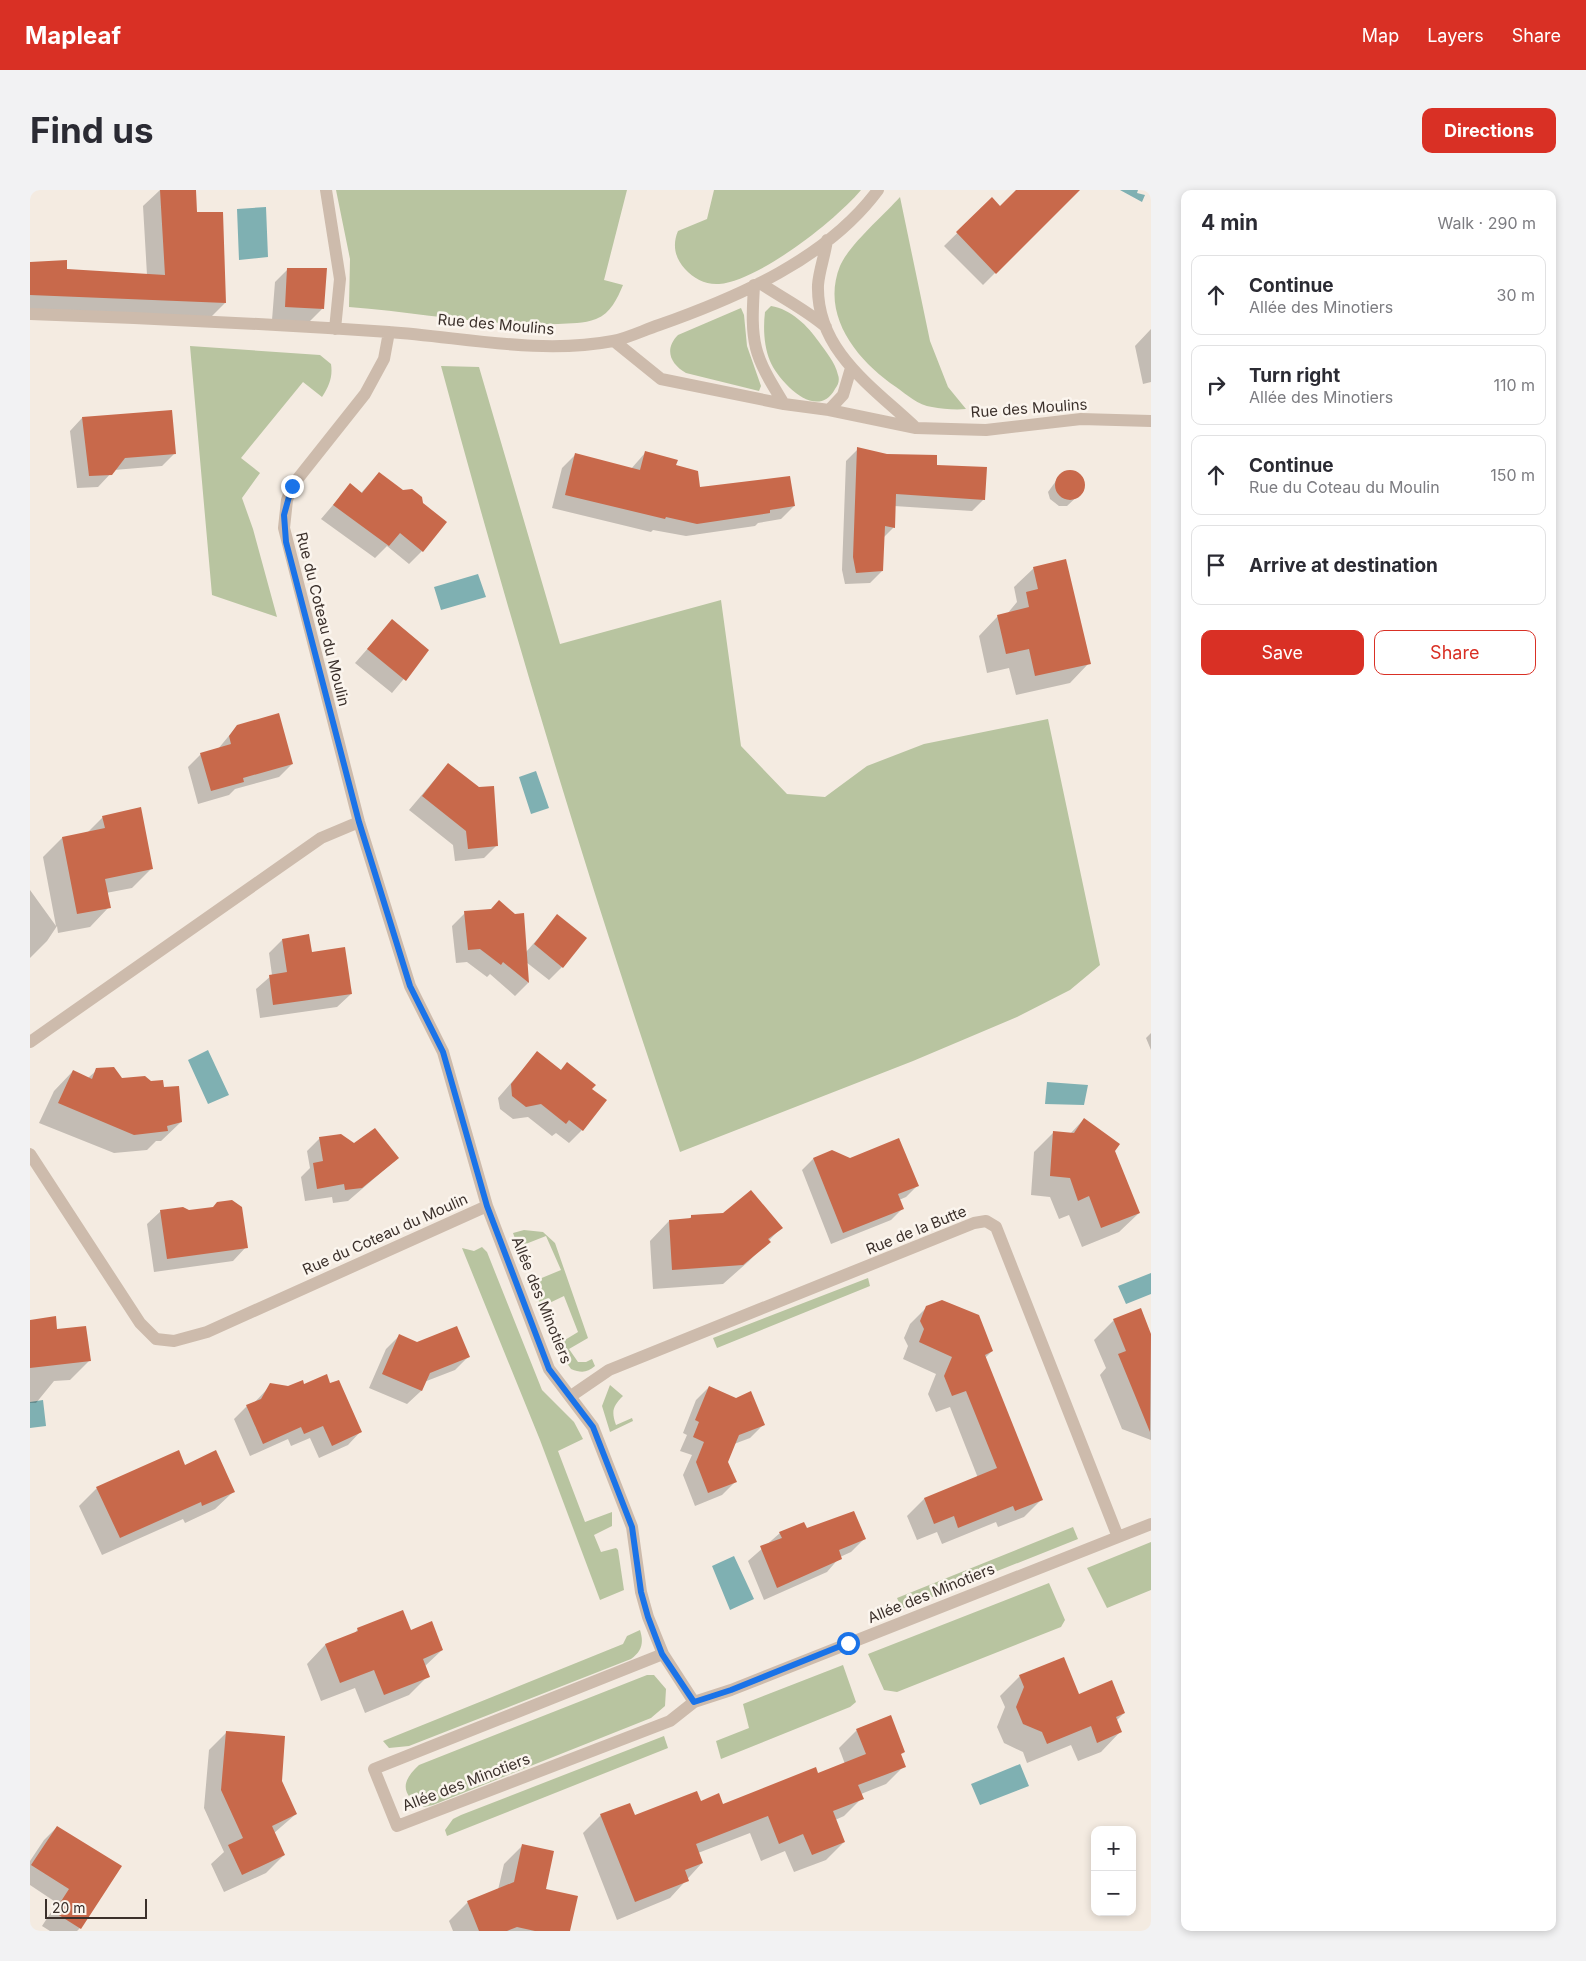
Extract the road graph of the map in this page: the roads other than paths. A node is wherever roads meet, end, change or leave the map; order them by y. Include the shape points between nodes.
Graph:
1 (326, 190) edge
2 (878, 190) edge
3 (827, 240) junction
4 (757, 284) junction
5 (30, 314) edge
6 (826, 327) junction
7 (335, 329) junction
8 (389, 332) junction
9 (614, 341) junction
10 (851, 368) junction
11 (784, 404) junction
12 (829, 410) junction
13 (1151, 421) edge
14 (916, 428) junction
15 (359, 822) junction
16 (30, 1042) edge
17 (30, 1154) edge
18 (487, 1206) junction
19 (570, 1396) junction
20 (1151, 1524) edge
21 (1118, 1537) junction
22 (662, 1654) junction
23 (694, 1702) junction

1 - 7 street via 340,279
2 - 3 street via 848,223
3 - 4 street
3 - 6 street via 818,283
4 - 6 street via 807,311
4 - 9 street via 695,312
4 - 11 street via 753,315 756,348 765,372
5 - 7 street, Rue des Moulins
6 - 10 street
7 - 8 street, Rue des Moulins
8 - 9 street, Rue des Moulins via 554,347
8 - 15 street, Rue du Coteau du Moulin via 384,359 365,394 292,486 284,522 286,542
9 - 11 street, Rue des Moulins via 661,379
10 - 12 street via 843,395
10 - 14 street
11 - 12 street, Rue des Moulins
12 - 14 street, Rue des Moulins
13 - 14 street, Rue des Moulins via 1081,419 986,430
15 - 16 street via 321,838
15 - 18 street, Rue du Coteau du Moulin via 410,986 443,1052
17 - 18 street, Rue du Coteau du Moulin via 140,1323 156,1339 174,1341 207,1332
18 - 19 street, Allée des Minotiers via 549,1369
19 - 21 street, Rue de la Butte via 609,1370 974,1223 986,1221 996,1227
19 - 22 street, Allée des Minotiers via 593,1427 632,1527 641,1592
20 - 21 street, Allée des Minotiers
21 - 23 street, Allée des Minotiers
22 - 23 street, Allée des Minotiers
22 - 23 street, Allée des Minotiers via 374,1769 397,1826 670,1721

